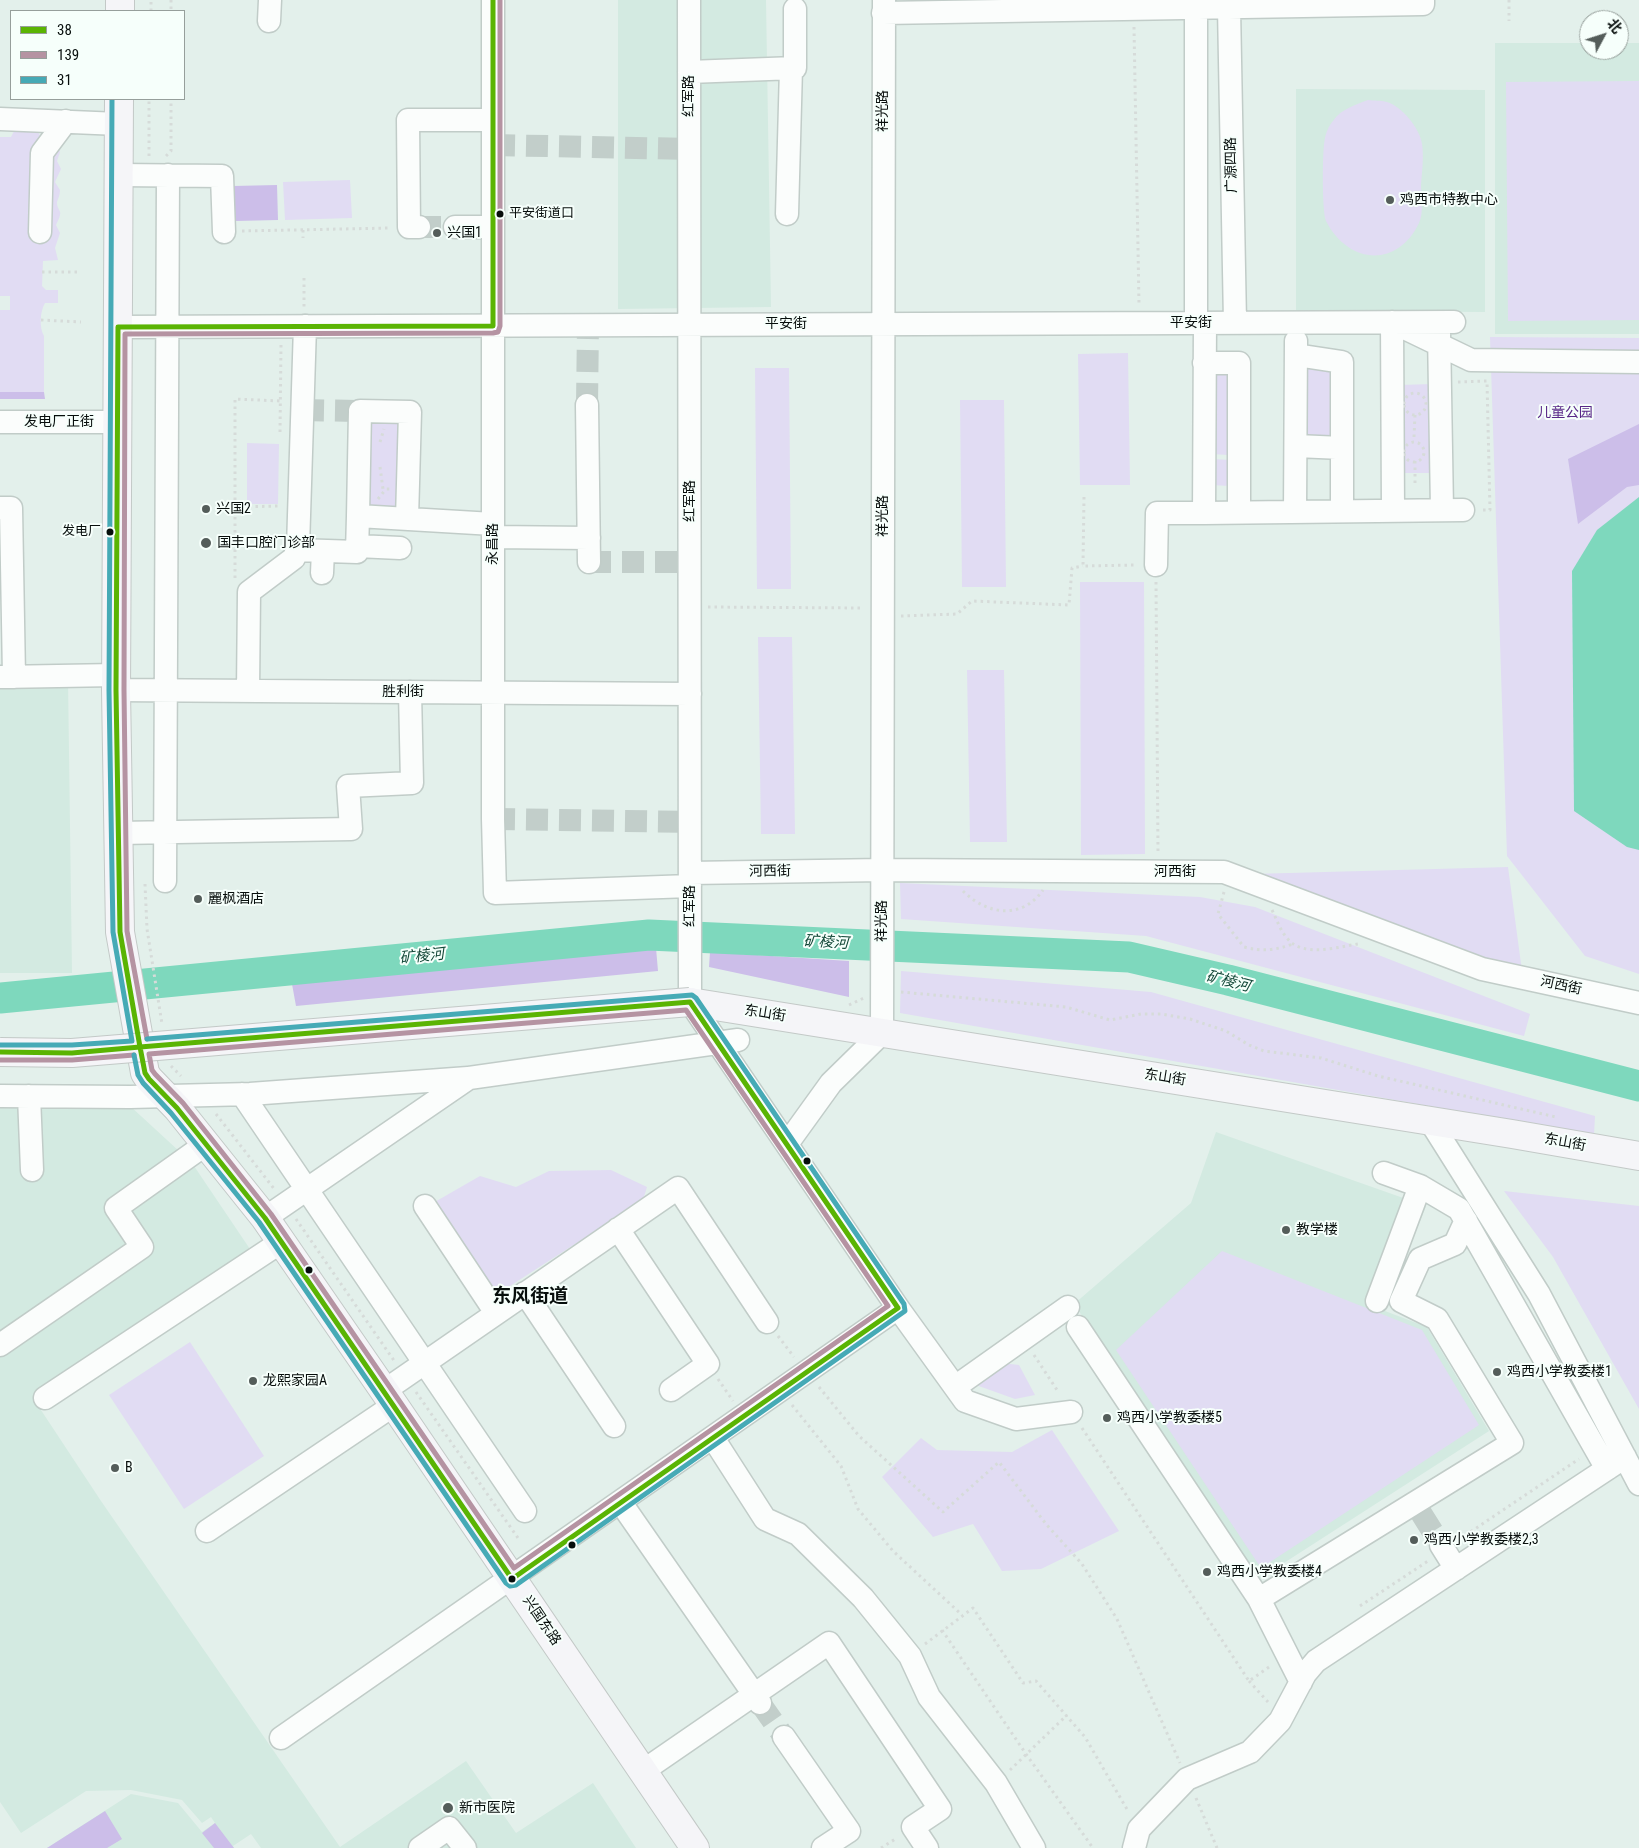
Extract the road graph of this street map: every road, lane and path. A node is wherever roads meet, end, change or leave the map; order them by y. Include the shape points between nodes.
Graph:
1 (493, 0) edge
2 (689, 0) edge
3 (1509, 0) edge
4 (1423, 2) edge
5 (884, 6) edge
6 (1127, 6) edge
7 (1196, 8) junction
8 (1229, 8) junction
9 (795, 9) dead end
10 (1509, 21) dead end
11 (791, 68) junction
12 (689, 72) junction
13 (150, 100) edge
14 (171, 100) edge
15 (119, 111) edge
16 (0, 119) edge
17 (493, 120) junction
18 (66, 121) junction
19 (119, 175) junction
20 (158, 175) junction
21 (787, 214) dead end
22 (414, 227) joint
23 (455, 227) tunnel mouth
24 (493, 228) junction
25 (303, 230) junction
26 (40, 232) dead end
27 (224, 232) joint
28 (303, 238) dead end
29 (42, 272) dead end
30 (82, 272) dead end
31 (304, 278) dead end
32 (42, 320) dead end
33 (81, 322) dead end
34 (1235, 322) junction
35 (1296, 322) junction
36 (1392, 322) junction
37 (1139, 323) junction
38 (1200, 323) junction
39 (883, 324) junction
40 (690, 325) junction
41 (281, 326) junction
42 (305, 326) junction
43 (493, 326) junction
44 (118, 327) junction
45 (167, 327) junction
46 (1439, 344) junction
47 (1296, 355) junction
48 (1639, 362) edge
49 (1204, 363) junction
50 (1440, 383) junction
51 (280, 401) junction
52 (587, 405) tunnel mouth
53 (1415, 415) junction
54 (0, 422) edge
55 (118, 422) junction
56 (280, 439) dead end
57 (1414, 442) junction
58 (1296, 446) junction
59 (1342, 448) junction
60 (360, 455) junction
61 (1415, 461) junction
62 (1404, 484) junction
63 (1441, 486) junction
64 (408, 490) junction
65 (280, 497) dead end
66 (1084, 497) dead end
67 (236, 507) junction
68 (0, 508) edge
69 (1452, 510) junction
70 (1342, 511) junction
71 (1394, 511) junction
72 (1239, 512) junction
73 (1295, 512) junction
74 (1204, 513) junction
75 (358, 516) junction
76 (404, 519) junction
77 (493, 531) junction
78 (589, 538) junction
79 (297, 550) junction
80 (363, 553) junction
81 (589, 562) dead end
82 (1156, 565) junction
83 (1083, 566) junction
84 (235, 583) dead end
85 (690, 608) junction
86 (882, 614) junction
87 (7, 677) edge
88 (116, 682) junction
89 (166, 690) junction
90 (248, 691) junction
91 (410, 692) junction
92 (493, 693) junction
93 (690, 694) junction
94 (165, 832) junction
95 (119, 833) junction
96 (882, 870) junction
97 (944, 870) junction
98 (1056, 871) junction
99 (1158, 872) junction
100 (1219, 872) junction
101 (690, 878) junction
102 (165, 881) dead end
103 (1263, 887) junction
104 (134, 931) junction
105 (1293, 944) junction
106 (1360, 944) dead end
107 (882, 990) junction
108 (690, 994) junction
109 (840, 1003) dead end
110 (1639, 1003) edge
111 (150, 1027) junction
112 (882, 1033) junction
113 (728, 1042) junction
114 (0, 1052) edge
115 (469, 1078) junction
116 (242, 1094) junction
117 (0, 1096) edge
118 (29, 1096) junction
119 (166, 1096) junction
120 (1562, 1119) dead end
121 (1430, 1121) junction
122 (206, 1144) junction
123 (787, 1144) junction
124 (1639, 1156) edge
125 (32, 1170) dead end
126 (1384, 1173) dead end
127 (1420, 1186) junction
128 (307, 1189) junction
129 (425, 1206) dead end
130 (265, 1218) junction
131 (1466, 1220) junction
132 (618, 1229) junction
133 (281, 1242) junction
134 (525, 1293) junction
135 (1377, 1301) dead end
136 (898, 1308) junction
137 (496, 1313) junction
138 (768, 1322) joint
139 (0, 1345) edge
140 (1570, 1352) junction
141 (1034, 1355) dead end
142 (424, 1363) junction
143 (708, 1364) junction
144 (1548, 1366) junction
145 (807, 1372) junction
146 (955, 1387) junction
147 (671, 1390) dead end
148 (780, 1391) junction
149 (45, 1398) dead end
150 (389, 1398) junction
151 (1071, 1412) junction
152 (743, 1417) junction
153 (614, 1426) dead end
154 (713, 1438) junction
155 (1574, 1451) dead end
156 (1616, 1463) junction
157 (1639, 1484) edge
158 (621, 1503) junction
159 (525, 1511) dead end
160 (207, 1531) dead end
161 (1442, 1547) junction
162 (1456, 1569) junction
163 (512, 1579) junction
164 (1259, 1599) junction
165 (1354, 1610) dead end
166 (962, 1615) junction
167 (942, 1630) junction
168 (1288, 1654) junction
169 (910, 1656) junction
170 (1248, 1681) junction
171 (1301, 1682) junction
172 (756, 1699) junction
173 (1067, 1715) junction
174 (1282, 1717) junction
175 (784, 1737) tunnel mouth
176 (281, 1738) dead end
177 (1026, 1754) junction
178 (643, 1771) junction
179 (1187, 1780) junction
180 (996, 1783) junction
181 (1136, 1839) edge
182 (420, 1848) edge
183 (465, 1848) edge
184 (695, 1848) edge
185 (823, 1848) edge
186 (928, 1848) edge
187 (1034, 1848) edge
188 (1093, 1848) edge
189 (1217, 1848) edge

1 - 17 street, 永昌路
2 - 12 street, 红军路
3 - 10 path
4 - 8 street
5 - 6 street
5 - 39 street, 祥光路
6 - 7 street
6 - 37 path
7 - 8 street
7 - 38 street
8 - 34 street, 广源四路
9 - 11 street via 796,68
11 - 12 street
11 - 21 street
12 - 40 street, 红军路
13 - 20 path
14 - 20 path via 171,151
15 - 18 street
15 - 19 main road, 兴国东路
16 - 18 street
17 - 22 street via 408,120
17 - 24 street, 永昌路
18 - 26 street via 42,153
19 - 20 street
19 - 44 main road, 兴国东路
20 - 27 street via 222,176
20 - 45 street
22 - 25 path
23 - 24 street
24 - 43 street, 永昌路
25 - 27 path
25 - 28 path
29 - 30 path
31 - 42 path
32 - 33 path
34 - 35 street, 平安街
34 - 38 street, 平安街
35 - 36 street, 平安街
35 - 47 street
36 - 46 street
36 - 46 street, 平安街 via 1446,322
36 - 62 street
37 - 38 street, 平安街
37 - 39 street, 平安街
38 - 49 street
39 - 40 street, 平安街
39 - 86 street, 祥光路
40 - 43 street, 平安街
40 - 85 street, 红军路
41 - 42 street, 平安街
41 - 45 street, 平安街
41 - 51 path
42 - 43 street, 平安街
42 - 79 street
43 - 77 street, 永昌路
44 - 45 street, 平安街
44 - 55 main road, 兴国东路
45 - 89 street
46 - 48 street via 1471,360
46 - 50 street
47 - 58 street
47 - 59 street via 1342,362
49 - 72 street via 1239,363
49 - 74 street
50 - 63 street
50 - 69 path via 1487,382 1490,510
51 - 56 path
51 - 67 path via 235,399
52 - 78 street
53 - 53 path via 1423,412 1426,404 1421,396 1414,394 1406,399 1404,405
53 - 57 path
54 - 55 street, 发电厂正街
55 - 88 main road, 兴国东路
57 - 61 path via 1422,445 1424,450 1421,459
57 - 61 path via 1405,450 1408,459
58 - 59 street
58 - 73 street
59 - 70 street
60 - 64 path via 372,455 378,463 383,489
60 - 64 street via 360,411 410,412
60 - 75 street
61 - 62 path
62 - 63 path
62 - 71 street
63 - 69 street
64 - 76 street
65 - 67 path via 280,507
66 - 83 path
67 - 84 path
68 - 87 street via 11,508
69 - 71 street
70 - 71 street
70 - 73 street
72 - 73 street
72 - 74 street
74 - 82 street via 1157,512
75 - 76 street
75 - 80 street
76 - 77 street
76 - 80 street via 400,553
77 - 78 street
77 - 92 street, 永昌路
78 - 81 street
79 - 80 street via 323,562
79 - 90 street via 294,558 249,592
82 - 83 path
82 - 99 path
83 - 86 path via 1072,568 1069,605 972,601 957,614
85 - 86 path
85 - 93 street, 红军路
86 - 96 street, 祥光路
87 - 88 street, 胜利街
88 - 89 street, 胜利街
88 - 95 main road, 兴国东路
89 - 90 street, 胜利街
89 - 94 street
90 - 91 street, 胜利街
91 - 92 street, 胜利街
91 - 94 street via 412,783 348,786 351,830
92 - 93 street, 胜利街
92 - 101 street, 永昌路 via 495,893
93 - 101 street, 红军路
94 - 95 street
94 - 102 street
95 - 104 main road, 兴国东路
96 - 97 street, 河西街
96 - 101 street, 河西街
96 - 107 street, 祥光路
97 - 98 street, 河西街
97 - 98 path via 970,898 991,909 1008,912 1035,900
98 - 99 street, 河西街
99 - 100 street, 河西街
100 - 103 street, 河西街
100 - 105 path via 1225,889 1218,914 1244,947 1266,950
101 - 108 street, 红军路
103 - 105 path via 1281,929
103 - 110 street, 河西街 via 1482,969
104 - 111 main road, 兴国东路
104 - 111 path
105 - 106 path via 1313,950
107 - 109 path via 849,1005
107 - 112 street, 祥光路
107 - 120 path via 1066,1007 1110,1020 1141,1014 1190,1018 1226,1030 1264,1051 1321,1058 1378,1076
108 - 112 main road, 东山街
108 - 113 street
108 - 114 main road, 东山街, bridge via 72,1053
111 - 119 main road, 兴国东路 via 146,1073
112 - 121 main road, 东山街
112 - 123 street via 831,1083
113 - 115 street
113 - 123 street
115 - 116 street
115 - 128 street
116 - 119 street
116 - 128 street
117 - 118 street
118 - 119 street
118 - 125 street
119 - 122 main road, 兴国东路
121 - 124 main road, 东山街
121 - 140 street via 1539,1294
122 - 130 main road, 兴国东路
122 - 139 street via 116,1208 142,1247
123 - 136 street
126 - 127 street
127 - 131 street via 1459,1208
127 - 135 street
128 - 130 street
128 - 142 street
129 - 137 street
130 - 133 main road, 兴国东路
131 - 144 street
131 - 164 street via 1455,1244 1420,1259 1401,1301 1438,1319 1512,1443 1418,1508
132 - 134 street
132 - 138 street via 678,1188
132 - 143 street
133 - 149 street
133 - 150 main road, 兴国东路
134 - 137 street
134 - 153 street
136 - 145 street
136 - 146 street
137 - 142 street
138 - 145 path
140 - 144 street
140 - 156 street
141 - 151 path
142 - 150 street
142 - 159 street
143 - 147 street
143 - 152 path
144 - 156 street
145 - 148 street
145 - 179 path via 859,1436 944,1512 999,1462 1046,1524 1082,1564 1117,1619
146 - 151 street via 965,1401 1016,1419
146 - 164 street via 1073,1317
148 - 152 street
148 - 166 path via 841,1466 858,1509 893,1551
150 - 160 street
150 - 163 main road, 兴国东路
151 - 170 path
152 - 154 street
154 - 158 street
154 - 169 street via 765,1519 798,1534 863,1598
155 - 161 path via 1579,1459
156 - 157 street
156 - 162 street
158 - 163 street
158 - 172 street
161 - 162 street
161 - 165 path
162 - 171 street via 1316,1661
163 - 176 street
163 - 178 main road, 兴国东路
164 - 168 street
166 - 167 path
166 - 173 path via 972,1608 1023,1684 1036,1681
167 - 169 path
167 - 177 path
168 - 170 path
168 - 171 street
169 - 180 street via 930,1697
170 - 174 path
171 - 174 street
172 - 178 street
172 - 186 street via 828,1643 940,1809 913,1827
173 - 177 path
173 - 181 path via 1085,1736
174 - 179 street via 1250,1752
175 - 185 street via 849,1831
177 - 180 path
177 - 188 path
178 - 184 main road, 兴国东路
179 - 181 street
179 - 189 path
180 - 187 street
182 - 183 street via 449,1828

